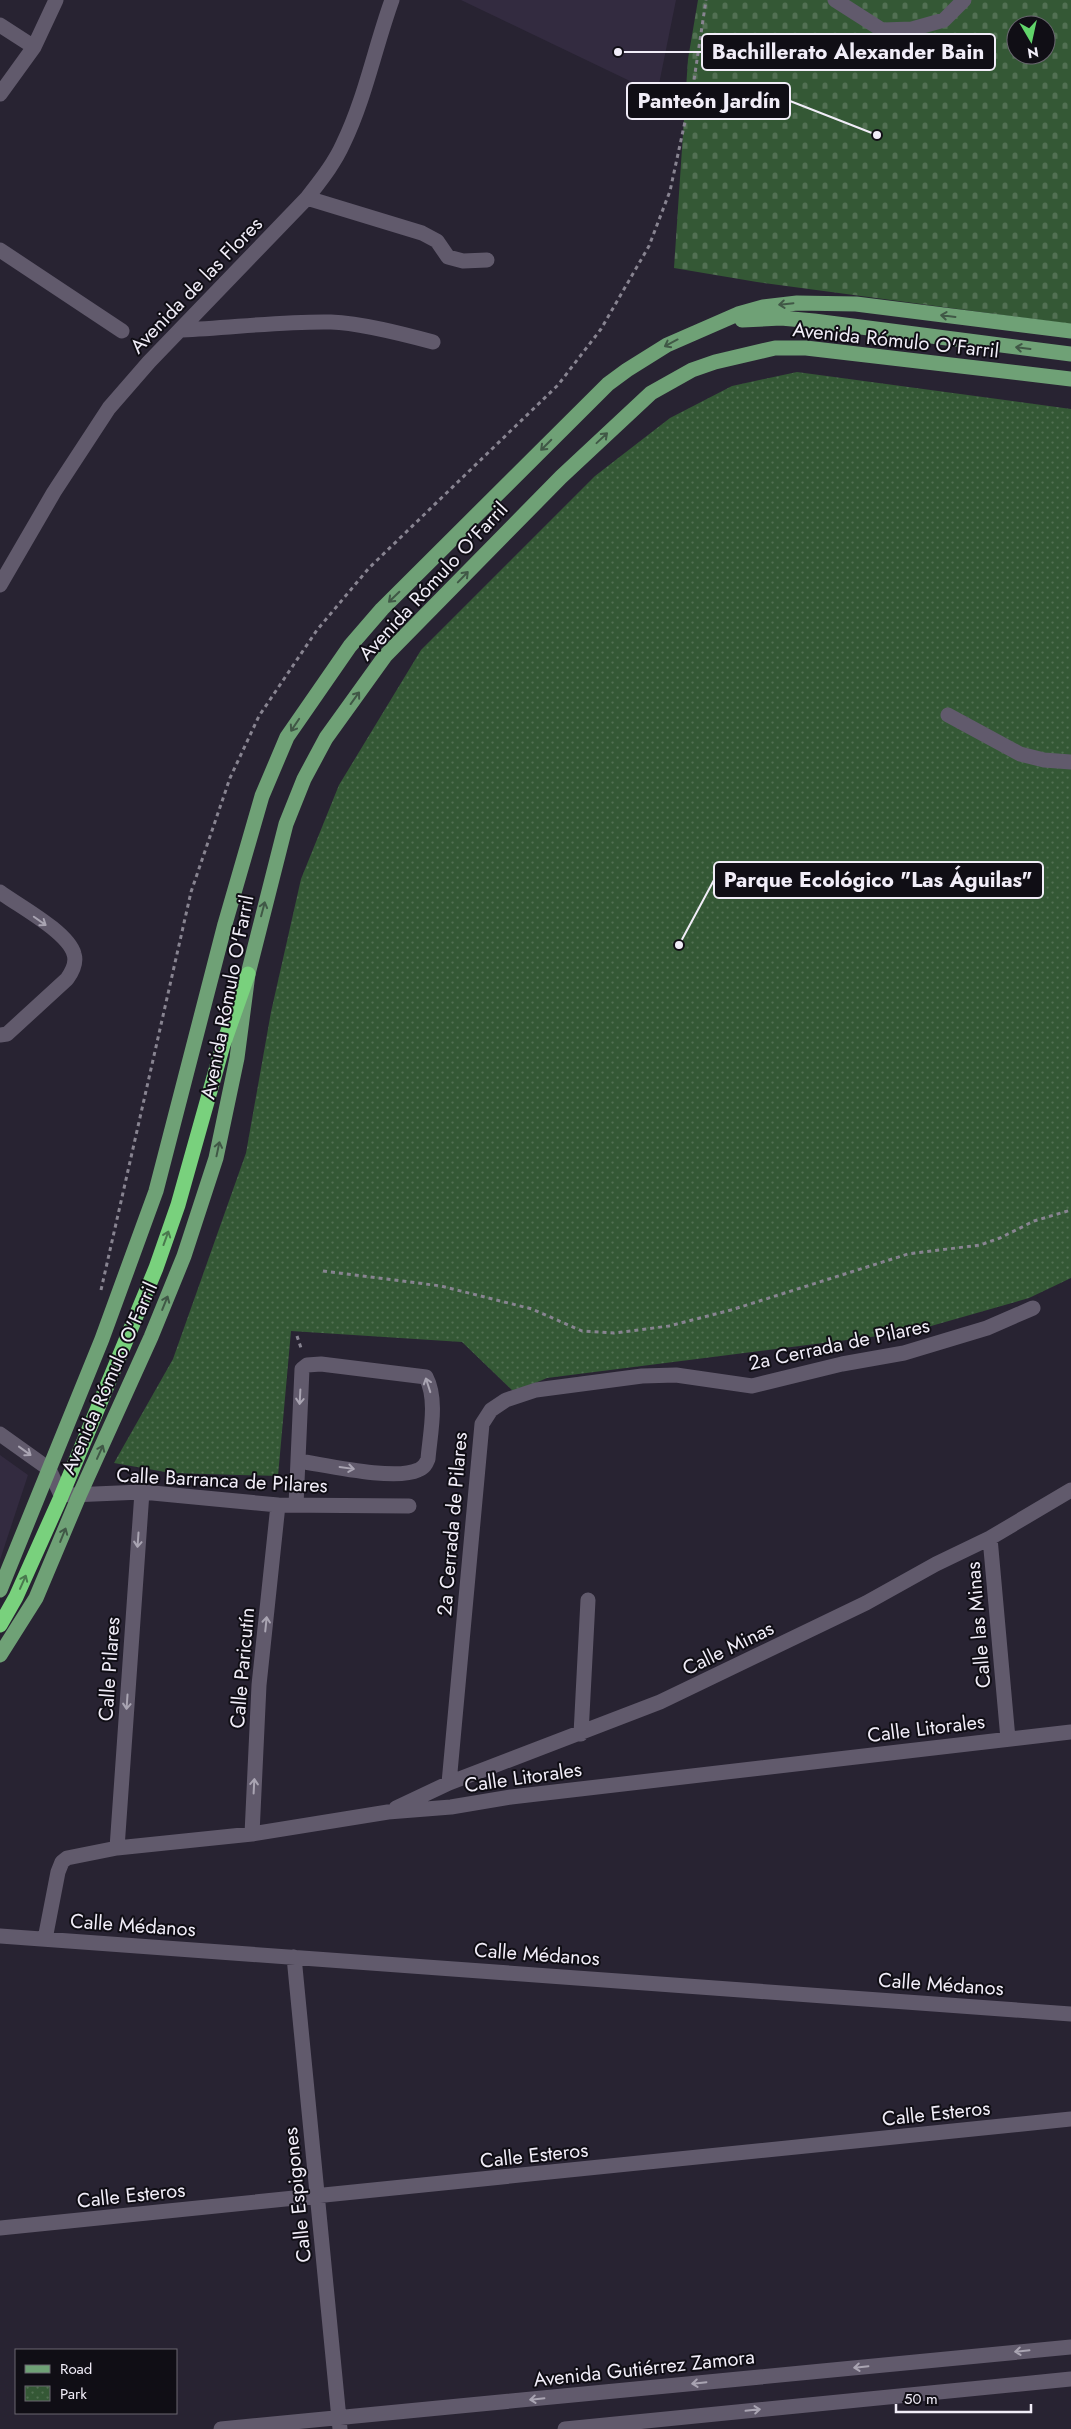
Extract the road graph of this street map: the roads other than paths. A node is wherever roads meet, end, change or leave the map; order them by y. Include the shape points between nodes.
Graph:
1 (56, 0) edge
2 (392, 0) edge
3 (835, 0) edge
4 (964, 0) edge
5 (0, 25) edge
6 (34, 47) junction
7 (0, 94) edge
8 (306, 198) junction
9 (0, 250) edge
10 (488, 260) dead end
11 (716, 325) junction
12 (182, 330) junction
13 (122, 331) dead end
14 (1071, 331) edge
15 (432, 342) dead end
16 (1071, 354) edge
17 (1071, 379) edge
18 (0, 585) edge
19 (948, 715) dead end
20 (1071, 762) edge
21 (0, 892) edge
22 (248, 974) junction
23 (0, 1035) edge
24 (1033, 1308) dead end
25 (0, 1434) edge
26 (298, 1461) junction
27 (52, 1463) junction
28 (92, 1470) junction
29 (1071, 1490) edge
30 (142, 1492) junction
31 (79, 1496) junction
32 (278, 1505) junction
33 (296, 1506) junction
34 (409, 1506) dead end
35 (990, 1538) junction
36 (0, 1590) edge
37 (588, 1600) dead end
38 (0, 1625) edge
39 (0, 1655) edge
40 (1071, 1732) edge
41 (581, 1734) junction
42 (1008, 1739) junction
43 (449, 1783) junction
44 (388, 1812) junction
45 (252, 1834) junction
46 (117, 1848) junction
47 (0, 1936) edge
48 (45, 1939) junction
49 (294, 1957) junction
50 (1071, 2014) edge
51 (1071, 2119) edge
52 (317, 2197) junction
53 (0, 2228) edge
54 (1071, 2346) edge
55 (1071, 2379) edge
56 (340, 2423) edge
57 (221, 2429) edge
58 (565, 2429) edge

1 - 6 street
2 - 8 street, Avenida de las Flores via 353,123 342,147
3 - 4 street via 882,30 912,29 944,20
5 - 6 street
6 - 7 street
8 - 10 street via 422,233 437,241 448,257 456,260
8 - 12 street, Avenida de las Flores
9 - 13 street
14 -> 11 main road, Avenida Rómulo O'Farril via 856,304 797,303 738,314
16 -> 11 main road via 781,318 752,318
11 -> 27 main road, Avenida Rómulo O'Farril via 692,333 627,370 568,423 382,608 350,646 286,738 262,796 241,866 156,1191
12 - 15 street via 333,322
12 - 18 street, Avenida de las Flores via 109,408 54,492
22 -> 17 main road, Avenida Rómulo O'Farril via 286,824 304,779 326,738 385,656 561,477 651,393 692,370 714,362 775,348 806,348
19 - 20 street via 1020,754
21 -> 23 street via 62,937 75,955 73,970 67,979 7,1034
28 -> 22 main road, Avenida Rómulo O'Farril via 166,1302 216,1158 237,1058
38 -> 22 highway via 16,1597 60,1498 156,1268 178,1205 223,1045
24 - 43 street, 2a Cerrada de Pilares via 987,1328 904,1354 842,1364 752,1386 676,1375 642,1376 536,1390 506,1400 491,1410 482,1424
25 -> 27 street, Calle Barranca de Pilares
26 -> 26 street via 389,1474 417,1471 426,1466 432,1404 426,1377 307,1365 302,1369
26 - 33 street
27 - 28 main road via 71,1479
27 - 31 street, Calle Barranca de Pilares via 60,1493
27 - 36 main road, Avenida Rómulo O'Farril
28 - 31 main road, Avenida Rómulo O'Farril
29 - 35 street, Calle Minas
30 - 31 street, Calle Barranca de Pilares
30 - 32 street, Calle Barranca de Pilares
30 -> 46 street, Calle Pilares
39 -> 31 main road, Avenida Rómulo O'Farril via 36,1598
32 - 33 street, Calle Barranca de Pilares
45 -> 32 street, Calle Paricutín via 259,1685
33 - 34 street, Calle Barranca de Pilares
35 - 41 street, Calle Minas via 866,1603 660,1702
35 - 42 street, Calle las Minas
37 - 41 street
40 - 42 street, Calle Litorales
41 - 43 street, Calle Minas
42 - 44 street, Calle Litorales
43 - 44 street, Calle Minas
44 - 45 street, Calle Litorales
45 - 46 street, Calle Litorales
46 - 48 street, Calle Litorales via 67,1858 62,1862
47 - 48 street, Calle Médanos
48 - 49 street, Calle Médanos
49 - 50 street, Calle Médanos
49 - 52 street, Calle Espigones
51 - 52 street, Calle Esteros
52 - 53 street, Calle Esteros
52 - 56 street, Calle Espigones
54 -> 56 street, Avenida Gutiérrez Zamora
58 -> 55 street
56 - 57 street, Avenida Gutiérrez Zamora

